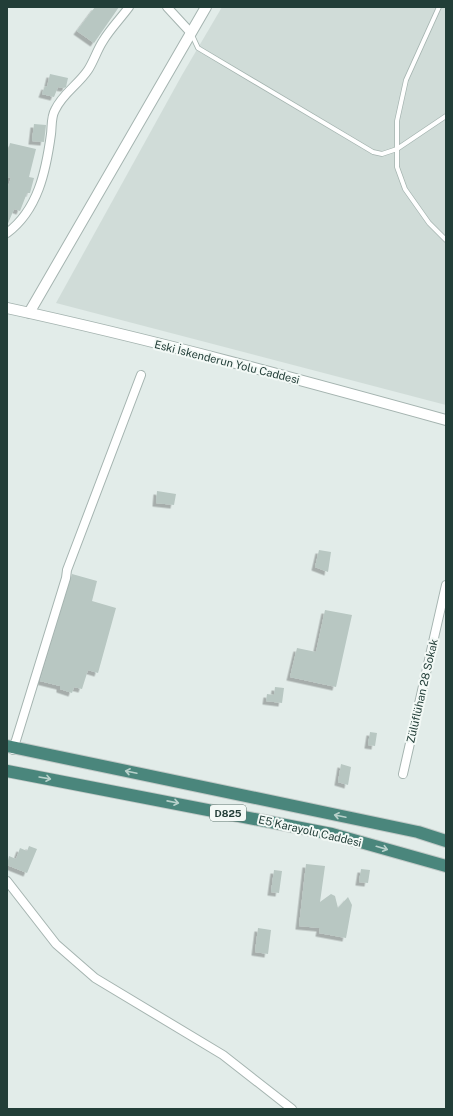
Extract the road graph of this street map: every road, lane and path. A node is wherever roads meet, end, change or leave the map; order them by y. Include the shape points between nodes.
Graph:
1 (129, 7) edge
2 (167, 7) edge
3 (206, 7) edge
4 (439, 7) edge
5 (191, 33) junction
6 (446, 116) edge
7 (397, 149) junction
8 (7, 234) edge
9 (446, 240) edge
10 (7, 308) edge
11 (29, 313) junction
12 (141, 375) dead end
13 (446, 420) edge
14 (446, 585) edge
15 (11, 748) edge
16 (7, 771) edge
17 (403, 774) dead end
18 (446, 841) edge
19 (446, 866) edge
20 (7, 881) edge
21 (292, 1109) edge

1 - 8 street via 103,40 87,71 66,91 55,109 42,184 21,221
2 - 5 street
3 - 5 street
4 - 7 lane via 406,80 397,121
5 - 7 lane via 198,48 351,140 382,154
5 - 11 street
6 - 7 lane
7 - 9 lane via 397,167 405,189 429,223
10 - 11 street, Eski İskenderun Yolu Caddesi
11 - 13 street, Eski İskenderun Yolu Caddesi via 299,380
12 - 15 street via 67,570
14 - 17 street, Zülüflühan 28 Sokak
18 -> 15 highway, E5 Karayolu Caddesi / D825 via 418,832
16 -> 19 highway, E5 Karayolu Caddesi / D825 via 332,834
20 - 21 street via 56,944 95,978 223,1055

